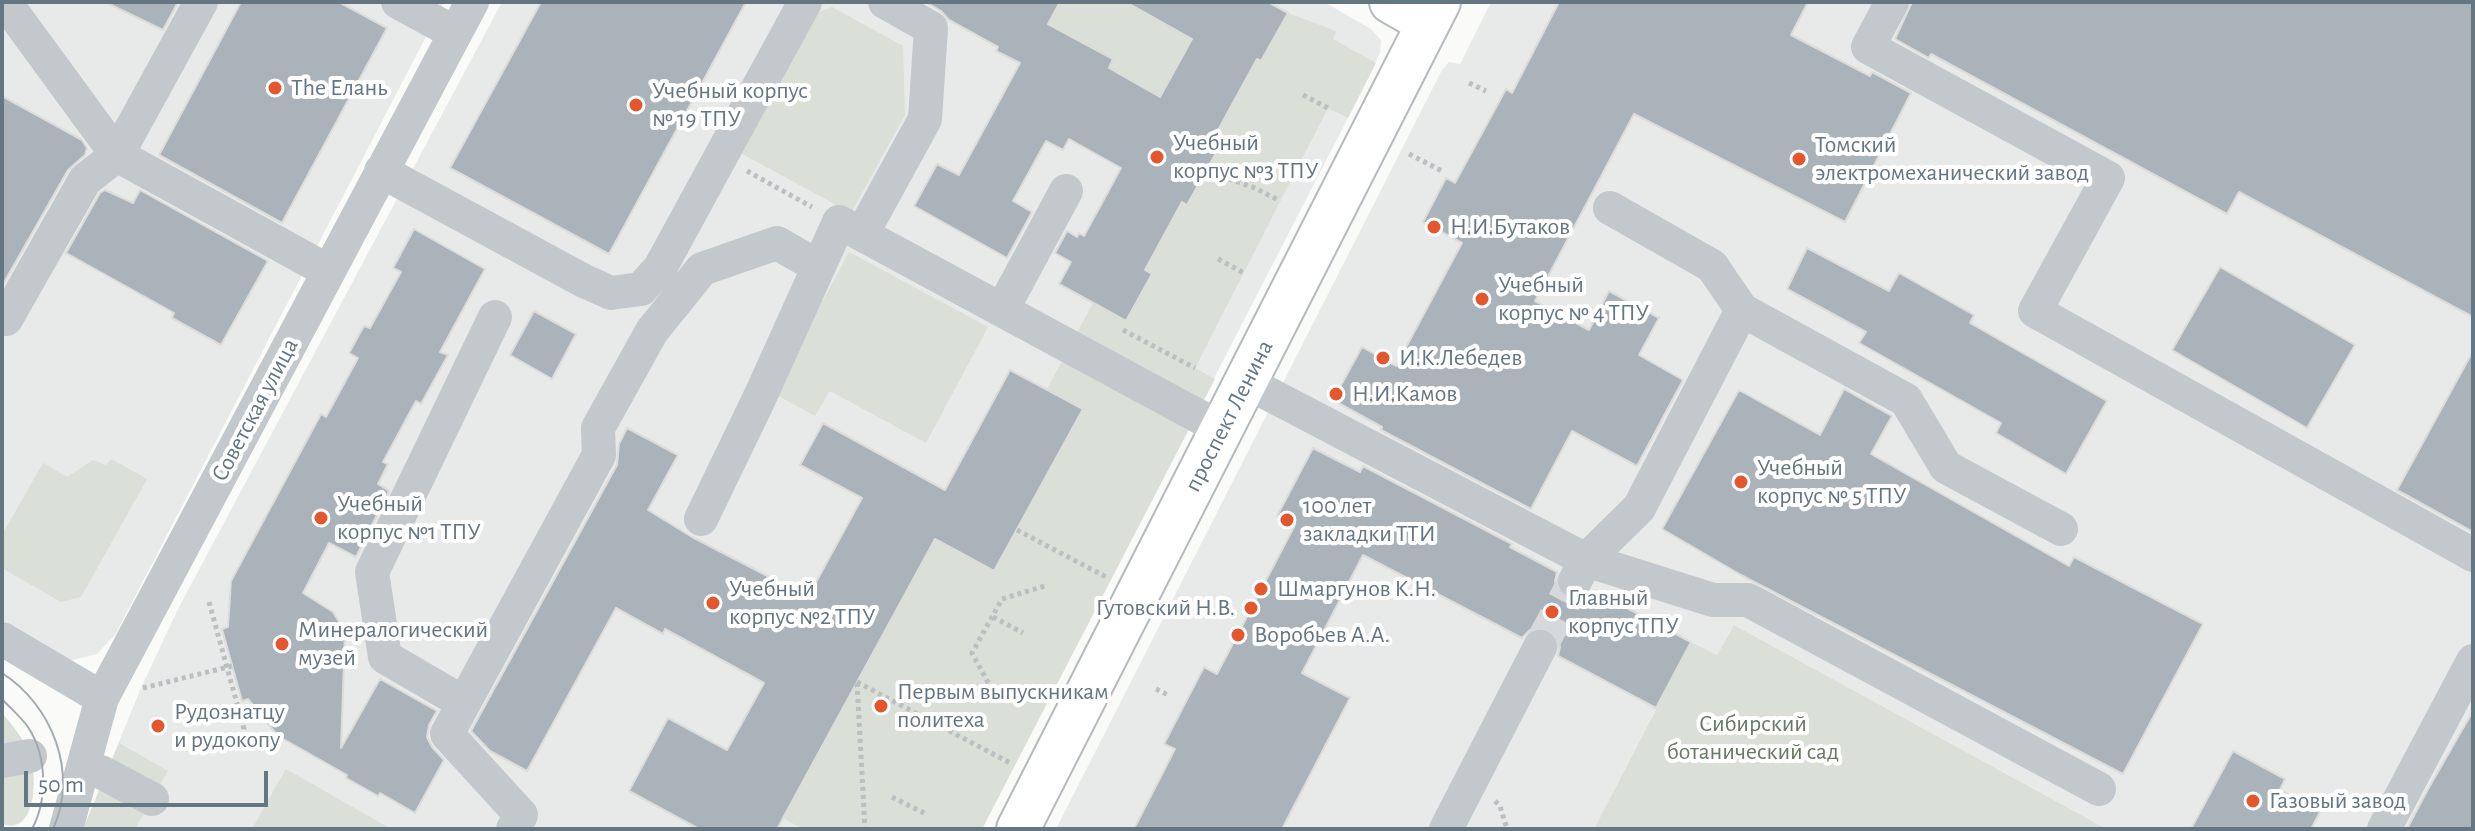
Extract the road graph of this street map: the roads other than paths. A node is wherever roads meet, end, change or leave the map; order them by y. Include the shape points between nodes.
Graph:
1 (5, 2) edge
2 (201, 2) edge
3 (398, 2) edge
4 (472, 2) edge
5 (885, 2) edge
6 (1391, 2) edge
7 (1892, 2) edge
8 (808, 4) edge
9 (1433, 12) edge
10 (455, 33) junction
11 (117, 155) junction
12 (381, 171) junction
13 (1066, 191) dead end
14 (1610, 208) dead end
15 (851, 228) junction
16 (817, 266) junction
17 (328, 271) junction
18 (1002, 310) junction
19 (1742, 310) junction
20 (495, 317) dead end
21 (3, 320) edge
22 (1246, 382) junction
23 (1222, 429) junction
24 (701, 519) dead end
25 (2061, 529) dead end
26 (2473, 555) edge
27 (1580, 571) junction
28 (2, 639) edge
29 (1540, 647) tunnel mouth
30 (2473, 661) edge
31 (102, 698) junction
32 (464, 703) junction
33 (101, 772) dead end
34 (2099, 789) dead end
35 (152, 799) dead end
36 (66, 829) edge
37 (513, 829) edge
38 (1018, 829) edge
39 (1446, 829) edge
40 (2384, 829) edge

1 - 11 street
2 - 11 street
3 - 10 street
4 - 10 street, Советская улица
5 - 15 street via 931,28 925,119
6 - 9 main road
7 - 26 street via 1868,47 2108,178 2035,311
8 - 12 street via 660,268 641,289 611,293 584,281
9 - 22 main road, проспект Ленина
10 - 12 street, Советская улица
11 - 17 street
11 - 21 street via 85,180
12 - 17 street, Советская улица
13 - 18 street
14 - 19 street via 1712,266
15 - 16 street
15 - 18 street
16 - 24 street
16 - 32 street via 777,243 702,269 652,331 598,428 599,455
17 - 31 street, Советская улица
18 - 23 street
19 - 25 street via 1906,400 1946,467
19 - 27 street via 1639,508
20 - 32 street via 372,572 385,657
22 - 23 main road, проспект Ленина
22 - 27 street
23 - 38 main road, проспект Ленина
27 - 34 street via 1713,600 1748,600
28 - 31 street
29 - 39 street
30 - 40 street
31 - 36 street, Советская улица
32 - 37 street via 447,734 521,815
33 - 35 street

